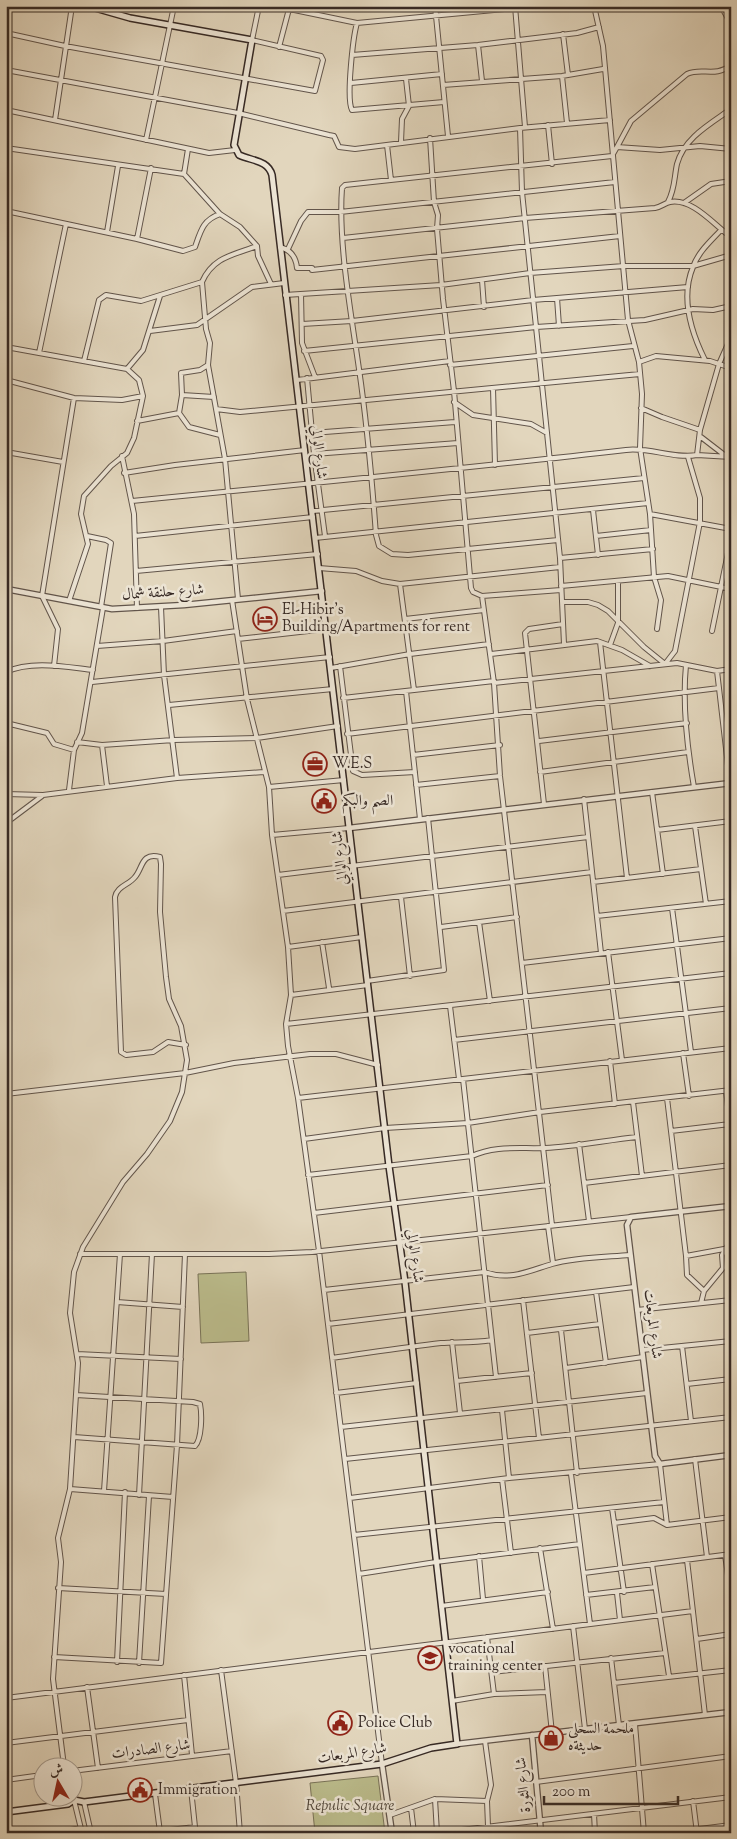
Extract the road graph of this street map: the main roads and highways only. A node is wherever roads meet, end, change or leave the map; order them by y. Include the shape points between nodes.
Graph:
1 (87, 7) edge
2 (457, 1744) joint
3 (6, 1812) edge

1 - 2 main road, شارع الوالي via 252,40 234,142 235,150 244,157 265,164 271,171 326,630 335,667 338,726
2 - 3 main road, شارع المربعات via 431,1748 382,1764 191,1790 84,1802 74,1800 68,1804

